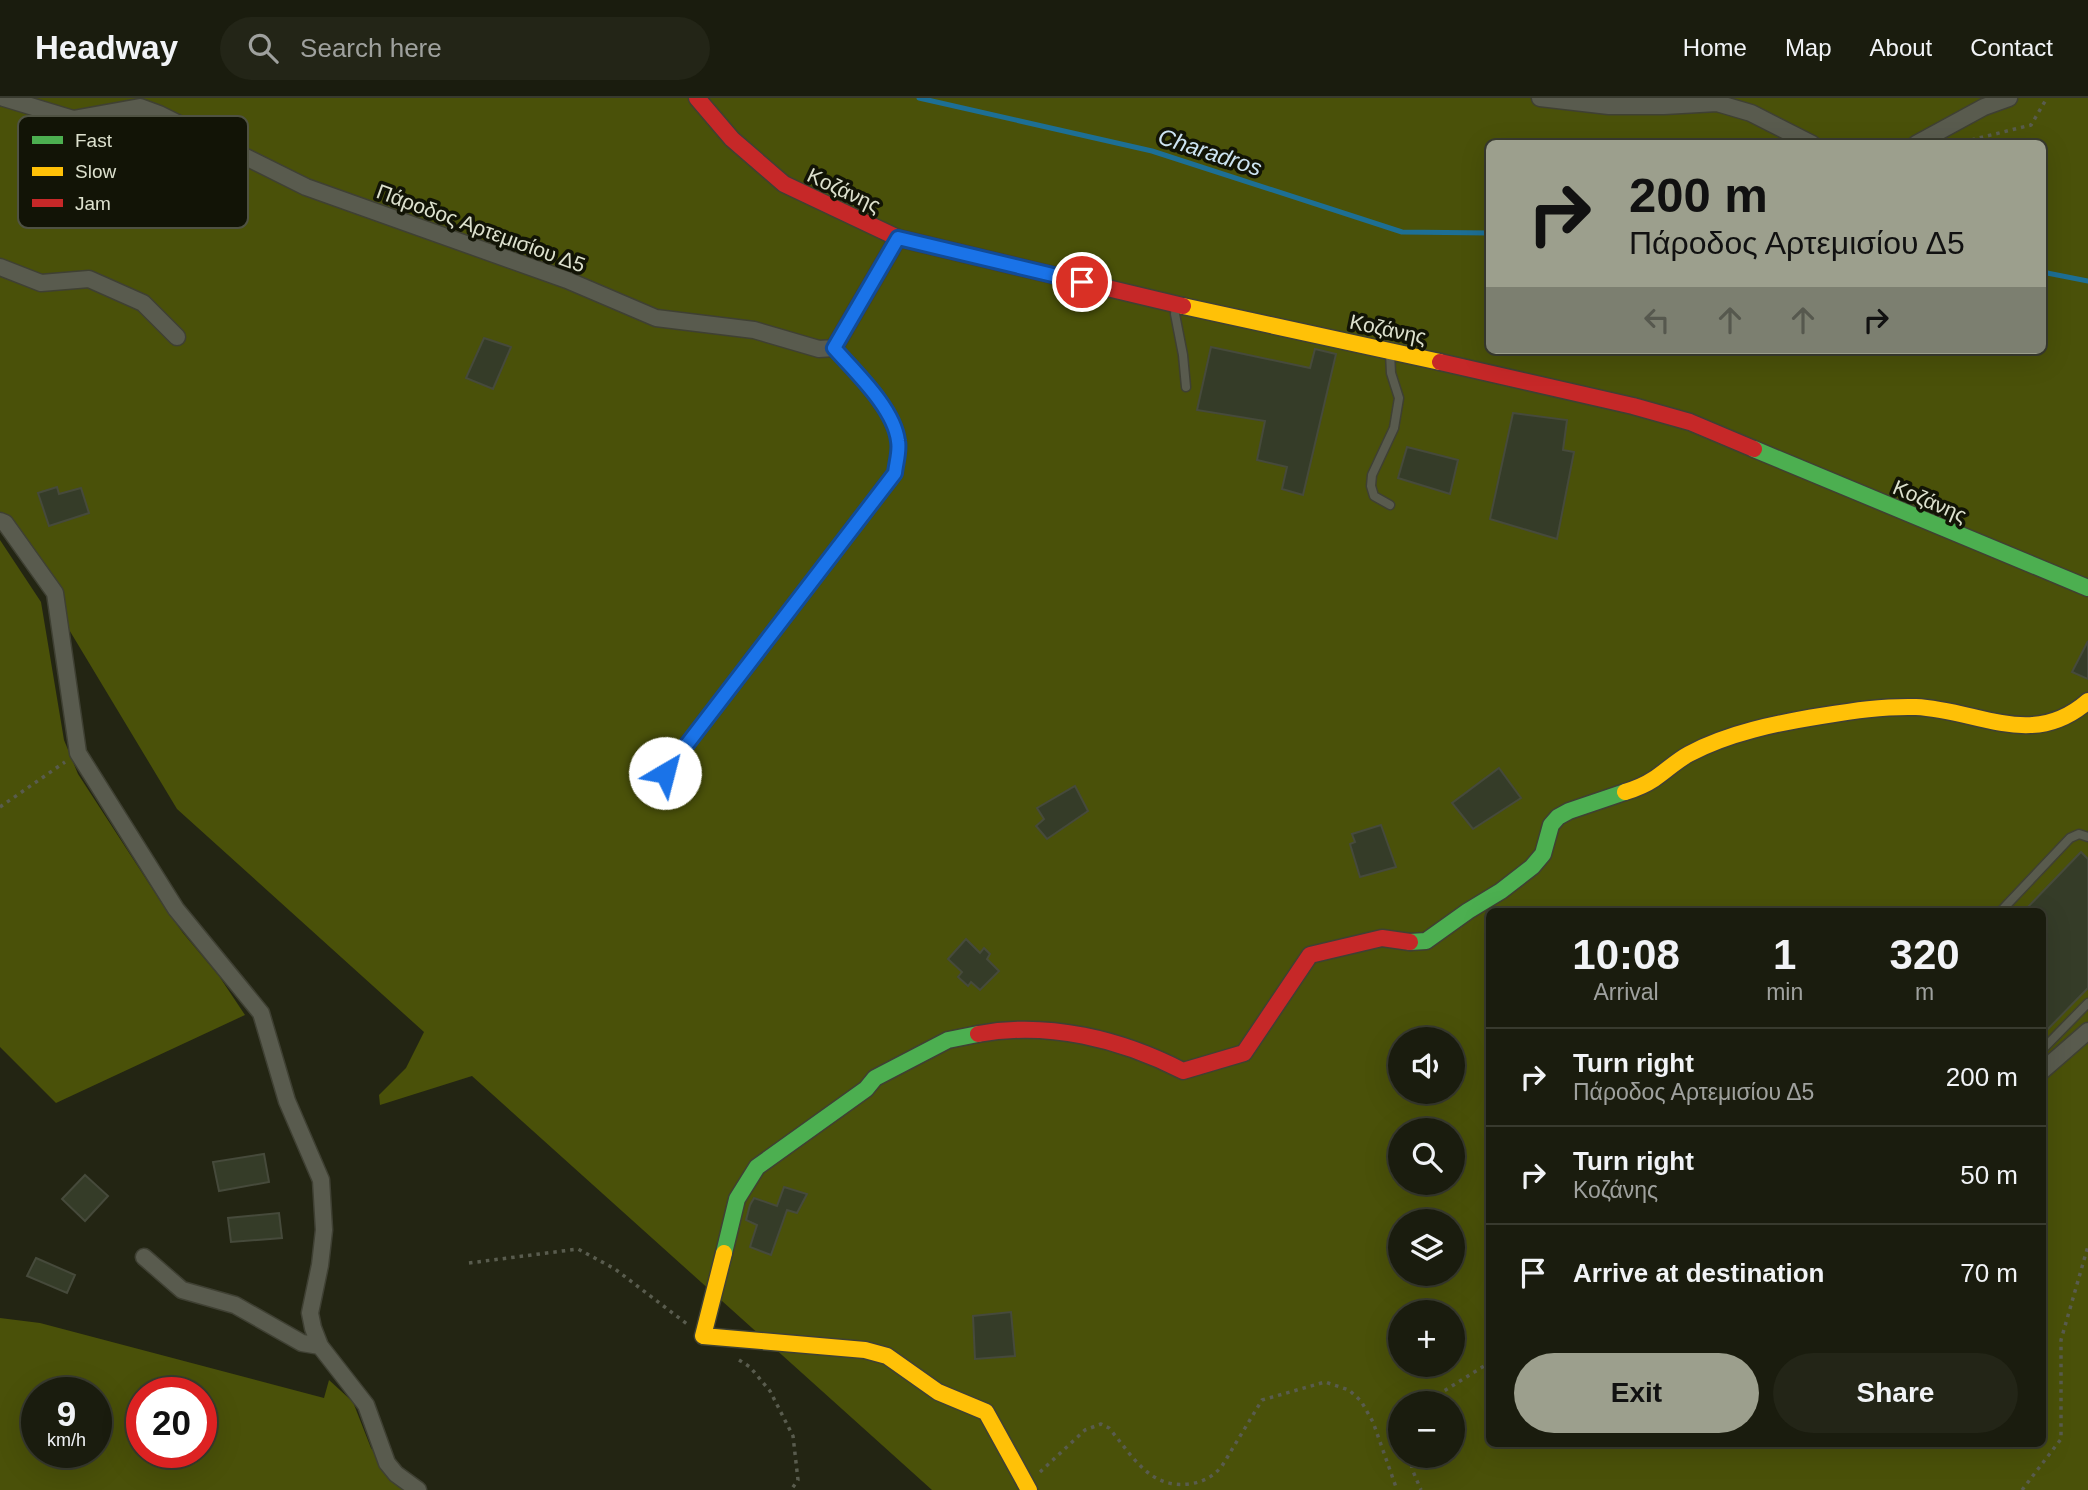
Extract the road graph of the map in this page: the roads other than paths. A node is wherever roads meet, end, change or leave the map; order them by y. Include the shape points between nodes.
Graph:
1 (4, 98) edge
2 (697, 98) edge
3 (1540, 98) edge
4 (2010, 98) edge
5 (60, 116) edge
6 (94, 116) edge
7 (163, 116) edge
8 (1804, 140) edge
9 (1923, 140) edge
10 (248, 158) edge
11 (898, 238) junction
12 (0, 267) edge
13 (1176, 304) junction
14 (177, 337) dead end
15 (834, 348) junction
16 (1390, 351) junction
17 (1186, 387) dead end
18 (1390, 505) dead end
19 (0, 521) edge
20 (2088, 588) edge
21 (2088, 701) edge
22 (665, 773) dead end
23 (2088, 837) edge
24 (2004, 908) edge
25 (2088, 1003) edge
26 (2088, 1031) edge
27 (2046, 1046) edge
28 (2046, 1068) edge
29 (144, 1256) dead end
30 (320, 1346) junction
31 (1028, 1488) edge
32 (418, 1490) edge

1 - 5 street, Πάροδος Αρτεμισίου Δ5
2 - 11 street, Κοζάνης via 732,139 784,184
3 - 8 street via 1609,106 1717,103 1751,113
4 - 9 street
6 - 7 street, Πάροδος Αρτεμισίου Δ5 via 140,107
10 - 15 street, Πάροδος Αρτεμισίου Δ5 via 306,187 567,280 656,318 754,330 818,349
11 - 13 street, Κοζάνης
11 - 15 street
12 - 14 street via 41,283 89,279 143,303
13 - 16 street, Κοζάνης
13 - 17 lane
15 - 22 lane via 891,418 899,441 895,473
16 - 18 lane via 1399,398 1394,428 1371,486 1374,495
16 - 20 street, Κοζάνης via 1690,422
19 - 30 street via 54,593 78,753 176,909 261,1013 287,1101 321,1180 324,1230 310,1313
21 - 31 street via 2071,715 2034,727 1938,708 1859,710 1765,728 1699,750 1643,785 1558,817 1532,867 1426,941 1382,938 1310,955 1244,1053 1183,1071 1124,1045 1045,1031 989,1032 941,1044 875,1078 757,1167 737,1199 703,1336 865,1350 887,1356 938,1392 986,1412
23 - 24 lane via 2070,838
25 - 27 lane
26 - 28 street
29 - 30 street via 182,1290 235,1305 302,1343
30 - 32 street via 366,1405 387,1463

